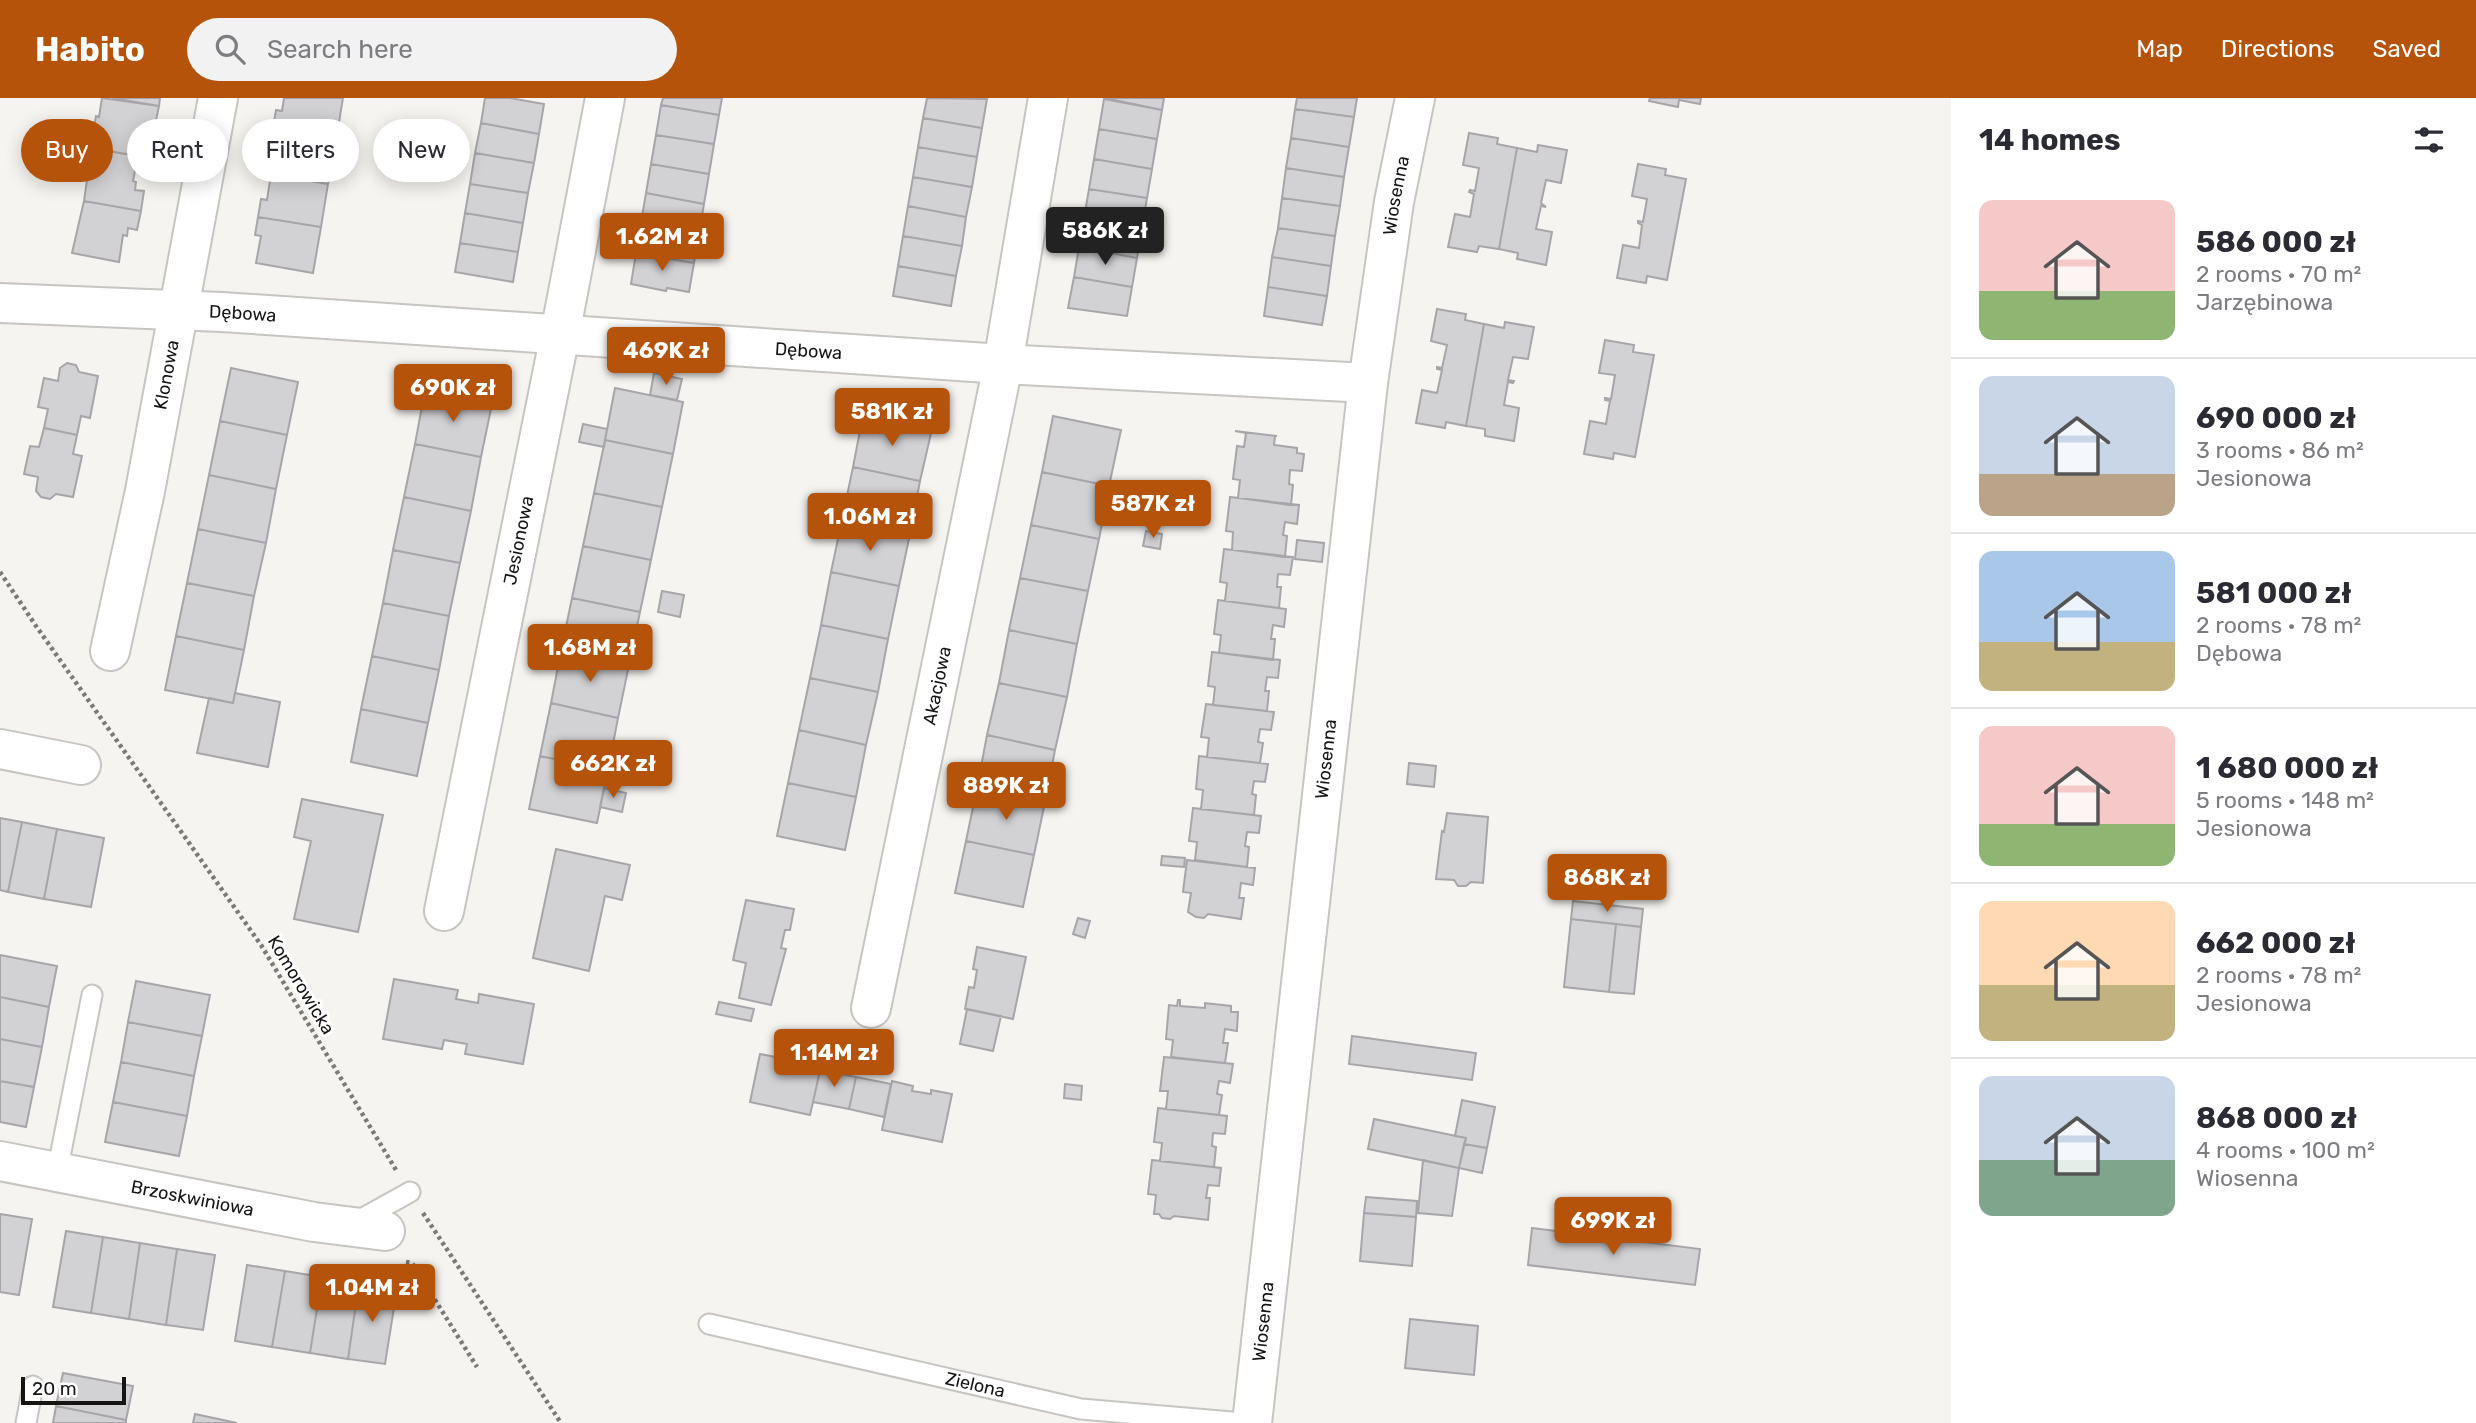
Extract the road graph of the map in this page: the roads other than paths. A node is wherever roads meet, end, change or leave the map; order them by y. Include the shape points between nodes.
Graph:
1 (218, 98) edge
2 (605, 98) edge
3 (1048, 98) edge
4 (1415, 98) edge
5 (0, 303) edge
6 (178, 310) junction
7 (560, 335) junction
8 (1003, 364) junction
9 (1368, 383) junction
10 (110, 651) dead end
11 (0, 749) edge
12 (81, 765) dead end
13 (444, 911) dead end
14 (92, 995) dead end
15 (871, 1008) dead end
16 (0, 1161) edge
17 (57, 1172) junction
18 (410, 1192) road end
19 (367, 1229) joint
20 (709, 1324) dead end
21 (33, 1386) dead end
22 (26, 1423) edge
23 (1243, 1423) edge
24 (1252, 1423) edge

1 - 6 street, Klonowa
2 - 7 street, Jesionowa
3 - 8 street, Akacjowa
4 - 9 street, Wiosenna via 1394,202
5 - 6 street, Dębowa
6 - 7 street, Dębowa
6 - 10 street, Klonowa
7 - 8 street, Dębowa
7 - 13 street, Jesionowa
8 - 9 street, Dębowa
8 - 15 street, Akacjowa
9 - 24 street, Wiosenna
11 - 12 street
14 - 17 lane
16 - 17 street, Brzoskwiniowa
17 - 19 street, Brzoskwiniowa
18 - 19 lane
20 - 23 lane, Zielona via 1081,1409
21 - 22 lane

